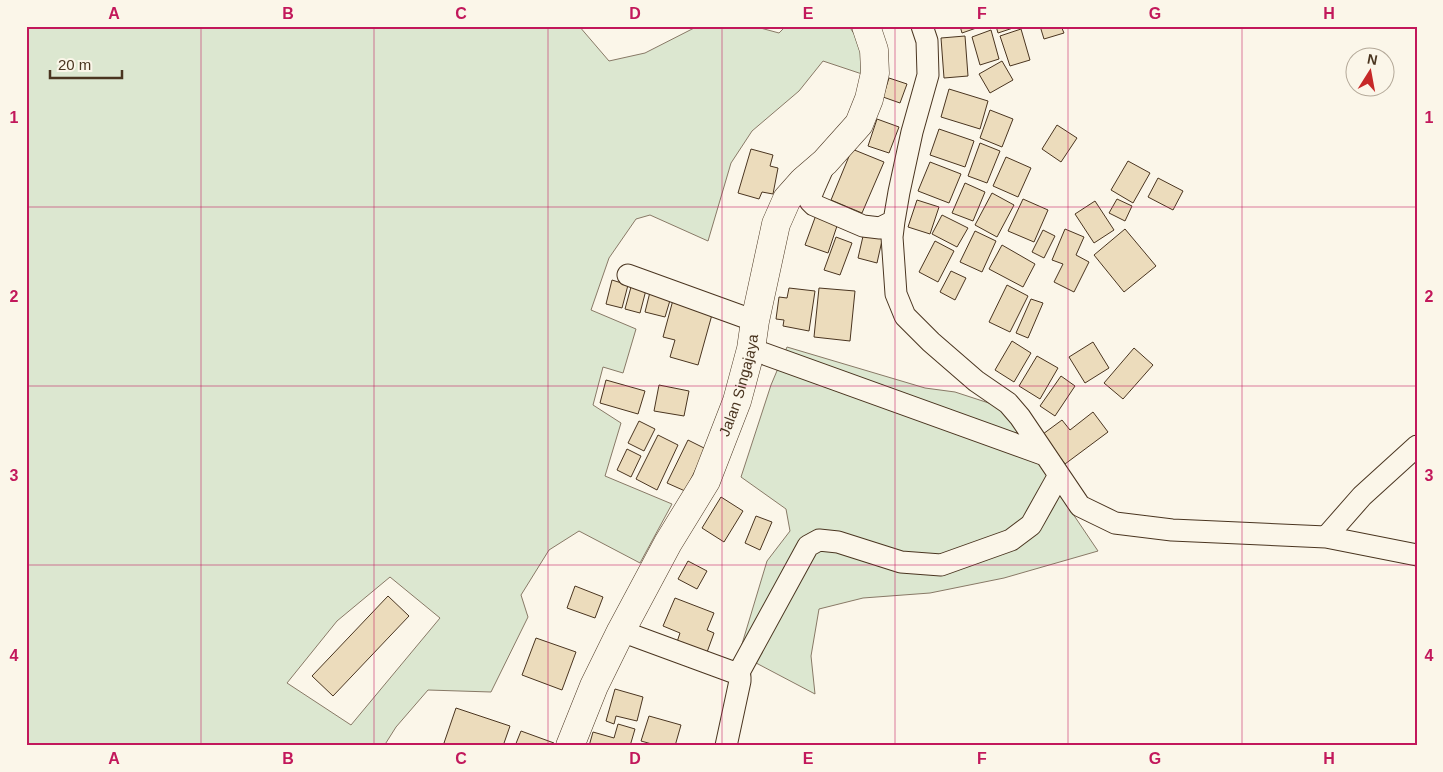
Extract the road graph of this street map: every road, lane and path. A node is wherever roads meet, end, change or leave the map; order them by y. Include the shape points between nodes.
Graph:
1 (866, 26) edge
2 (922, 26) edge
3 (826, 162) junction
4 (894, 221) junction
5 (628, 275) dead end
6 (755, 320) junction
7 (751, 349) junction
8 (1417, 446) edge
9 (1045, 455) junction
10 (1059, 475) junction
11 (1326, 537) junction
12 (1417, 555) edge
13 (621, 632) junction
14 (738, 674) junction
15 (570, 746) edge
16 (726, 746) edge

1 - 3 street, Jalan Singajaya via 874,50 875,73 869,99 859,124
2 - 4 street via 927,41 928,75 910,141
3 - 4 street via 810,197 814,205 864,226 880,228
3 - 6 street, Jalan Singajaya via 788,199 776,224
4 - 9 street via 896,294 905,316 976,381 1008,403
5 - 6 street
6 - 7 street, Jalan Singajaya
7 - 9 street
7 - 13 street, Jalan Singajaya via 737,401 706,481 668,543
8 - 11 street via 1362,496
9 - 10 street
10 - 11 street via 1080,506 1115,523 1172,530
10 - 14 street via 1030,525 1011,540 941,565 901,562 838,542 819,540 808,546
11 - 12 street
13 - 14 street
13 - 15 street, Jalan Singajaya via 594,686
14 - 16 street via 740,681

